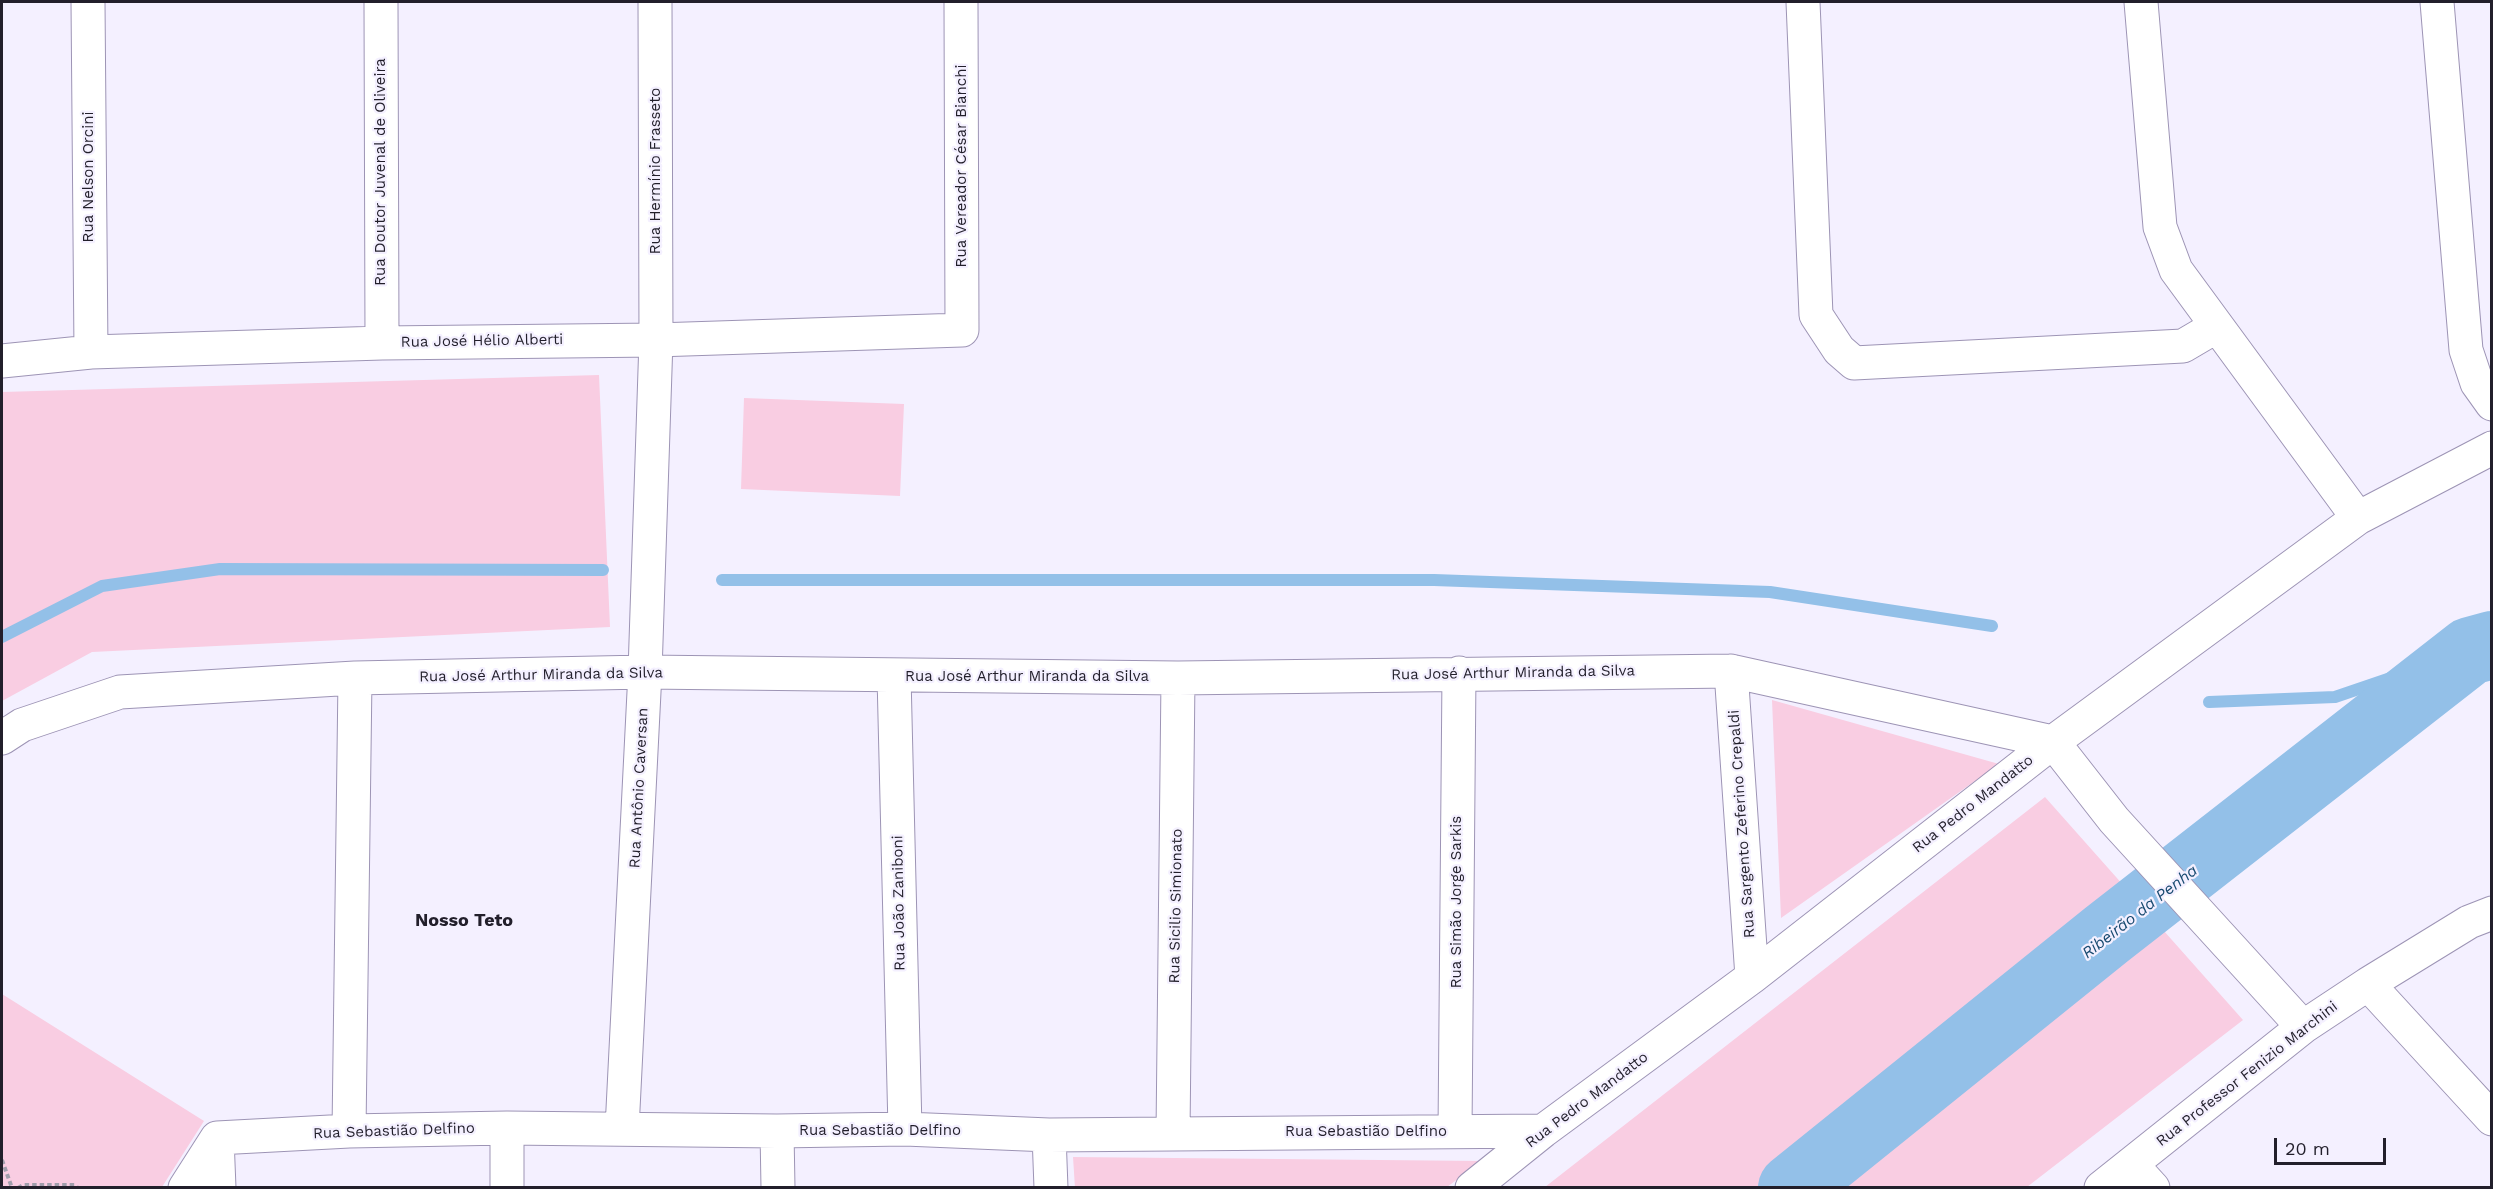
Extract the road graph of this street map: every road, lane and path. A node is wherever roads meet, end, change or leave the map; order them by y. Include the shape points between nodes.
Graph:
1 (88, 2) edge
2 (381, 2) edge
3 (655, 2) edge
4 (961, 2) edge
5 (1803, 2) edge
6 (2141, 2) edge
7 (2437, 2) edge
8 (2217, 326) junction
9 (962, 330) joint
10 (656, 340) junction
11 (382, 343) junction
12 (91, 351) junction
13 (2, 361) edge
14 (2492, 404) edge
15 (2492, 448) edge
16 (2358, 518) junction
17 (1731, 671) junction
18 (645, 672) junction
19 (1459, 673) junction
20 (894, 676) junction
21 (355, 678) junction
22 (1178, 678) junction
23 (2, 738) edge
24 (2054, 742) junction
25 (2492, 913) edge
26 (1752, 977) junction
27 (2368, 984) junction
28 (2303, 1027) junction
29 (2492, 1119) edge
30 (507, 1128) junction
31 (622, 1129) junction
32 (905, 1129) junction
33 (349, 1131) junction
34 (777, 1131) junction
35 (1455, 1131) junction
36 (1543, 1131) junction
37 (1173, 1133) junction
38 (1049, 1135) junction
39 (217, 1138) junction
40 (2, 1160) edge
41 (2131, 1164) junction
42 (12, 1188) edge
43 (18, 1188) edge
44 (77, 1188) edge
45 (185, 1188) edge
46 (219, 1188) edge
47 (507, 1188) edge
48 (778, 1188) edge
49 (1051, 1188) edge
50 (1472, 1188) edge
51 (2101, 1188) edge
52 (2153, 1188) edge

1 - 12 street, Rua Nelson Orcini
2 - 11 street, Rua Doutor Juvenal de Oliveira
3 - 10 street, Rua Hermínio Frasseto
4 - 9 street, Rua Vereador César Bianchi
5 - 8 street via 1816,315 1839,350 1854,363 2183,346
6 - 8 street via 2160,227 2176,270
7 - 14 street via 2466,350 2477,383
8 - 16 street
9 - 10 street, Rua José Hélio Alberti
10 - 11 street, Rua José Hélio Alberti
10 - 18 street, Rua Antônio Caversan
11 - 12 street, Rua José Hélio Alberti
12 - 13 street, Rua José Hélio Alberti
15 - 16 street, Rua Pedro Mandatto
16 - 24 street, Rua Pedro Mandatto
17 - 19 street, Rua José Arthur Miranda da Silva
17 - 24 street, Rua José Arthur Miranda da Silva
17 - 26 street, Rua Sargento Zeferino Crepaldi
18 - 20 street, Rua José Arthur Miranda da Silva
18 - 21 street, Rua José Arthur Miranda da Silva
18 - 31 street, Rua Antônio Caversan
19 - 22 street, Rua José Arthur Miranda da Silva
19 - 35 street, Rua Simão Jorge Sarkis
20 - 22 street, Rua José Arthur Miranda da Silva
20 - 32 street, Rua João Zaniboni
21 - 23 street, Rua José Arthur Miranda da Silva via 120,692 22,725
21 - 33 street
22 - 37 street, Rua Sicilio Simionato
24 - 26 street, Rua Pedro Mandatto
24 - 28 street via 2114,820
25 - 27 street, Rua Professor Fenizio Marchini via 2469,922
26 - 36 street, Rua Pedro Mandatto
27 - 28 street, Rua Professor Fenizio Marchini
27 - 29 street
28 - 41 street, Rua Professor Fenizio Marchini
30 - 31 street, Rua Sebastião Delfino
30 - 33 street, Rua Sebastião Delfino
30 - 47 street
31 - 34 street, Rua Sebastião Delfino
32 - 34 street, Rua Sebastião Delfino
32 - 38 street, Rua Sebastião Delfino
33 - 39 street, Rua Sebastião Delfino
34 - 48 street
35 - 36 street, Rua Sebastião Delfino
35 - 37 street, Rua Sebastião Delfino
36 - 50 street, Rua Pedro Mandatto
37 - 38 street, Rua Sebastião Delfino
38 - 49 street
39 - 45 street
39 - 46 street
40 - 42 path
41 - 51 street, Rua Professor Fenizio Marchini
41 - 52 street
43 - 44 path

